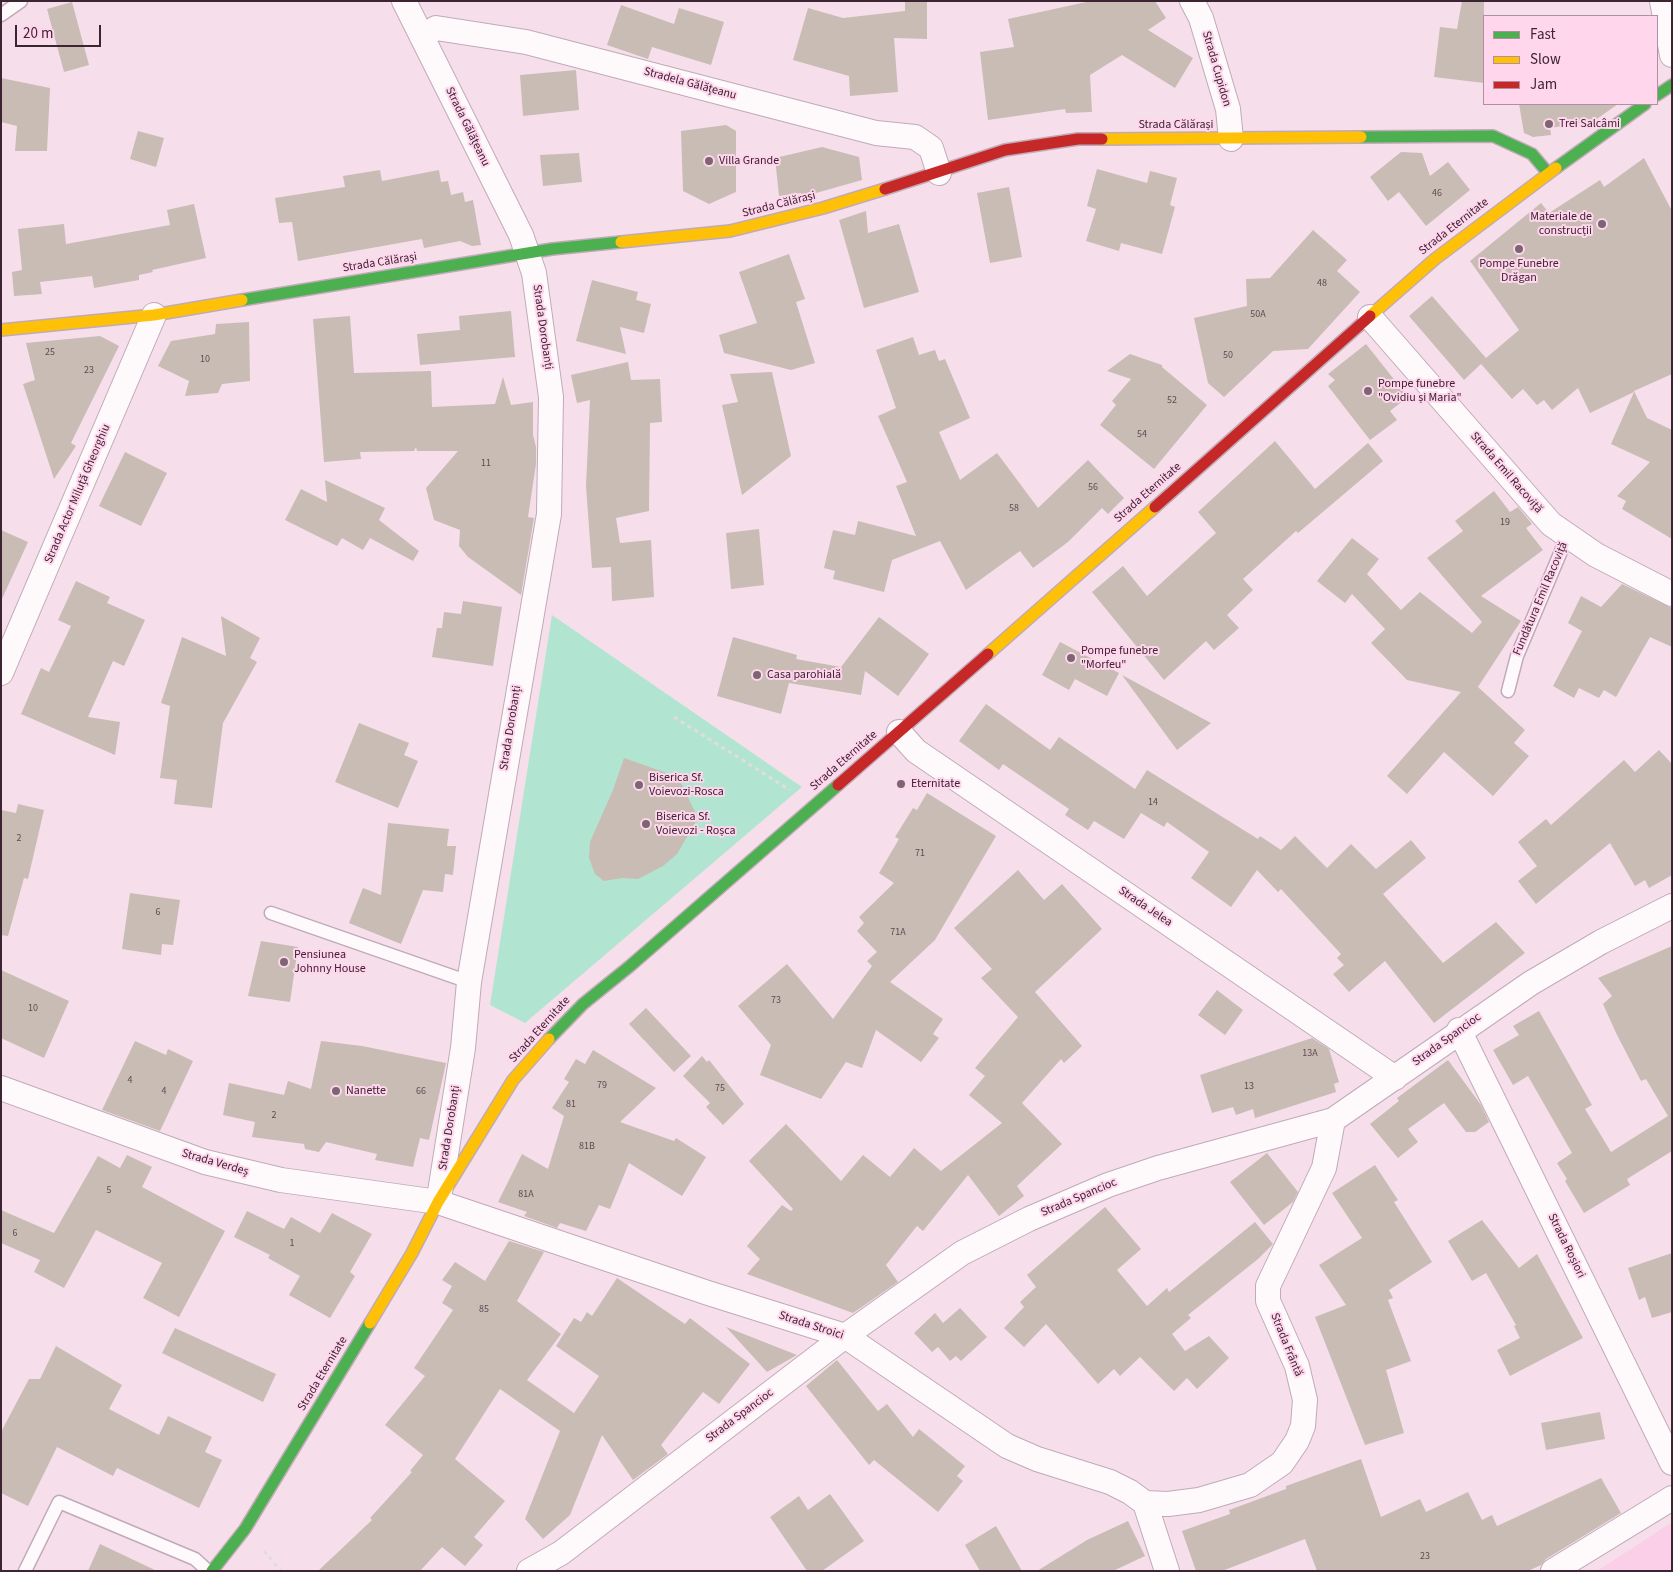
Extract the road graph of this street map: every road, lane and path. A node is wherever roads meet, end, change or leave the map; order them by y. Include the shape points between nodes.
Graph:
1 (21, 1) edge
2 (404, 1) edge
3 (1192, 1) edge
4 (1662, 1) edge
5 (1, 15) edge
6 (422, 37) junction
7 (1672, 55) edge
8 (1672, 84) edge
9 (1658, 94) edge
10 (1644, 105) edge
11 (1231, 139) junction
12 (939, 173) junction
13 (1548, 173) junction
14 (526, 254) junction
15 (154, 314) junction
16 (1370, 317) junction
17 (1, 330) edge
18 (1567, 537) junction
19 (1672, 594) edge
20 (1, 673) edge
21 (1508, 691) dead end
22 (674, 717) dead end
23 (899, 732) junction
24 (810, 808) junction
25 (1672, 906) edge
26 (271, 913) dead end
27 (469, 982) junction
28 (1460, 1030) junction
29 (1395, 1078) junction
30 (1, 1088) edge
31 (1333, 1120) junction
32 (438, 1202) junction
33 (845, 1336) junction
34 (1672, 1463) edge
35 (1672, 1498) edge
36 (1146, 1503) junction
37 (564, 1562) edge
38 (25, 1571) edge
39 (210, 1571) edge
40 (529, 1571) edge
41 (1167, 1571) edge
42 (1553, 1571) edge

1 - 5 lane
2 - 6 street, Strada Gălățeanu
3 - 11 street, Strada Cupidon via 1201,18 1228,109
4 - 7 street
6 - 12 street, Stradela Gălățeanu via 436,28 526,42 876,133 915,137 931,148
6 - 14 street, Strada Gălățeanu via 517,227
8 - 9 street
10 - 13 street, Strada Eternitate
11 - 12 street, Strada Călărași via 1078,139 1005,150
11 - 13 street, Strada Călărași via 1493,136 1532,154
12 - 14 street, Strada Călărași via 823,208 730,231
13 - 16 street, Strada Eternitate via 1435,258
14 - 15 street, Strada Călărași
14 - 27 street, Strada Dorobanți via 534,273 552,397 549,514
15 - 17 street, Strada Călărași
15 - 20 street, Strada Actor Miluță Gheorghiu
16 - 18 street, Strada Emil Racoviță via 1551,524
16 - 23 street, Strada Eternitate
18 - 19 street, Strada Emil Racoviță
18 - 21 lane, Fundătura Emil Racoviță via 1517,656
22 - 24 path via 800,796
23 - 24 street, Strada Eternitate
23 - 29 street, Strada Jelea via 916,751
24 - 32 street, Strada Eternitate via 583,1004 544,1043 513,1080
25 - 28 street, Strada Spancioc via 1531,982
26 - 27 lane
27 - 32 street, Strada Dorobanți via 463,1048
28 - 29 street, Strada Spancioc
28 - 34 street, Strada Roșiori
29 - 31 street, Strada Spancioc
30 - 32 street, Strada Verdeș via 205,1162 281,1180
31 - 33 street, Strada Spancioc via 1108,1185 962,1253
31 - 36 street, Strada Frântă via 1324,1168 1268,1286 1268,1301 1297,1366 1305,1400 1303,1426 1297,1441 1282,1463 1250,1485 1199,1500
32 - 33 street, Strada Stroici
32 - 39 street, Strada Eternitate via 412,1253 290,1457 245,1529
33 - 36 street, Strada Stroici via 1006,1446 1110,1482
33 - 37 street, Strada Spancioc
35 - 42 street
36 - 41 street
37 - 40 street, Strada Spancioc
38 - 39 lane via 59,1502 194,1559

